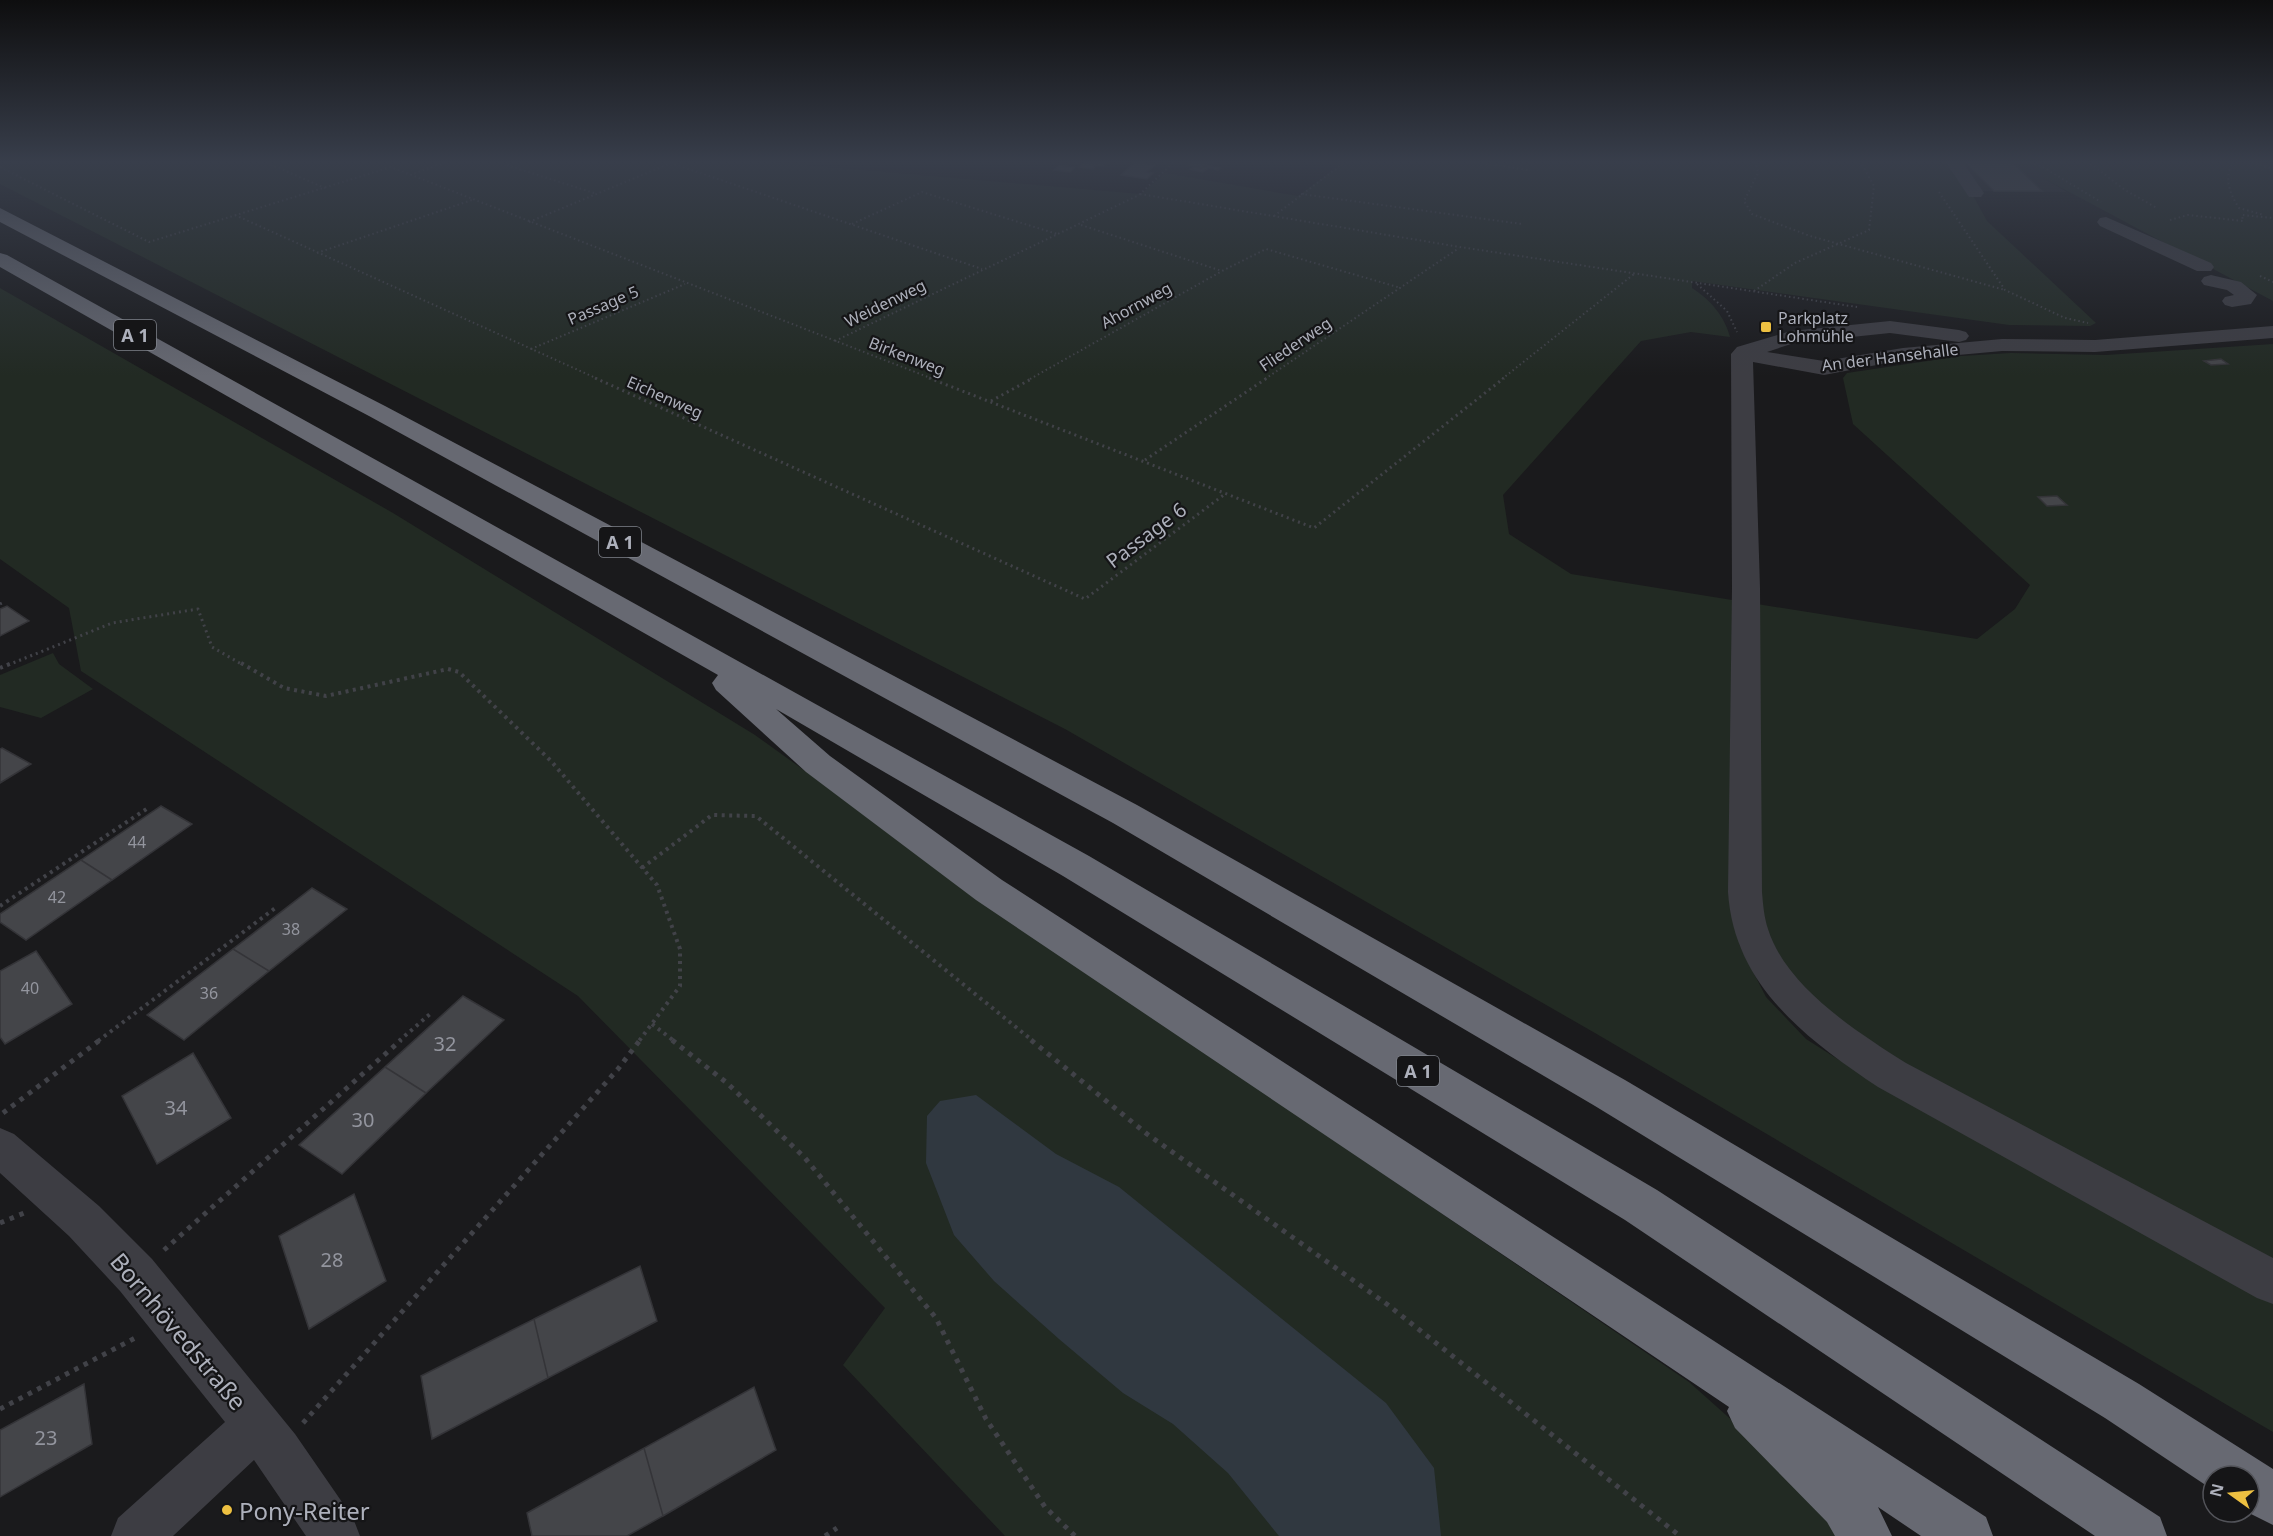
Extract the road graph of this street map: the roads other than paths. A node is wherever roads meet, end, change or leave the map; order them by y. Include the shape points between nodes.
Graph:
1 (36, 233) edge
2 (2127, 233) edge
3 (0, 259) edge
4 (2232, 301) dead end
5 (2273, 332) edge
6 (2002, 345) junction
7 (1742, 354) junction
8 (676, 638) junction
9 (0, 1147) edge
10 (2273, 1282) edge
11 (1704, 1363) junction
12 (268, 1438) junction
13 (2219, 1464) edge
14 (136, 1536) edge
15 (335, 1536) edge
16 (1866, 1536) edge
17 (1967, 1536) edge
18 (2141, 1536) edge

1 - 13 highway, A 1 via 377,411 1125,814 1610,1094 2122,1401
2 - 4 street via 2247,295 2244,300
3 - 8 highway, A 1
5 - 6 street, An der Hansehalle via 2095,346
6 - 7 street, An der Hansehalle via 1903,354 1824,368
6 - 7 street via 1890,327 1791,336
7 - 10 street via 1746,903 1750,931 1760,952 1816,1022 1892,1075
8 - 11 highway via 818,764 989,890
8 - 18 highway, A 1 via 1076,867 1641,1205
9 - 12 street, Bornhövedstraße via 84,1221 136,1275
11 - 16 highway via 1845,1504
11 - 17 highway
12 - 14 street
12 - 15 street, Bornhövedstraße

